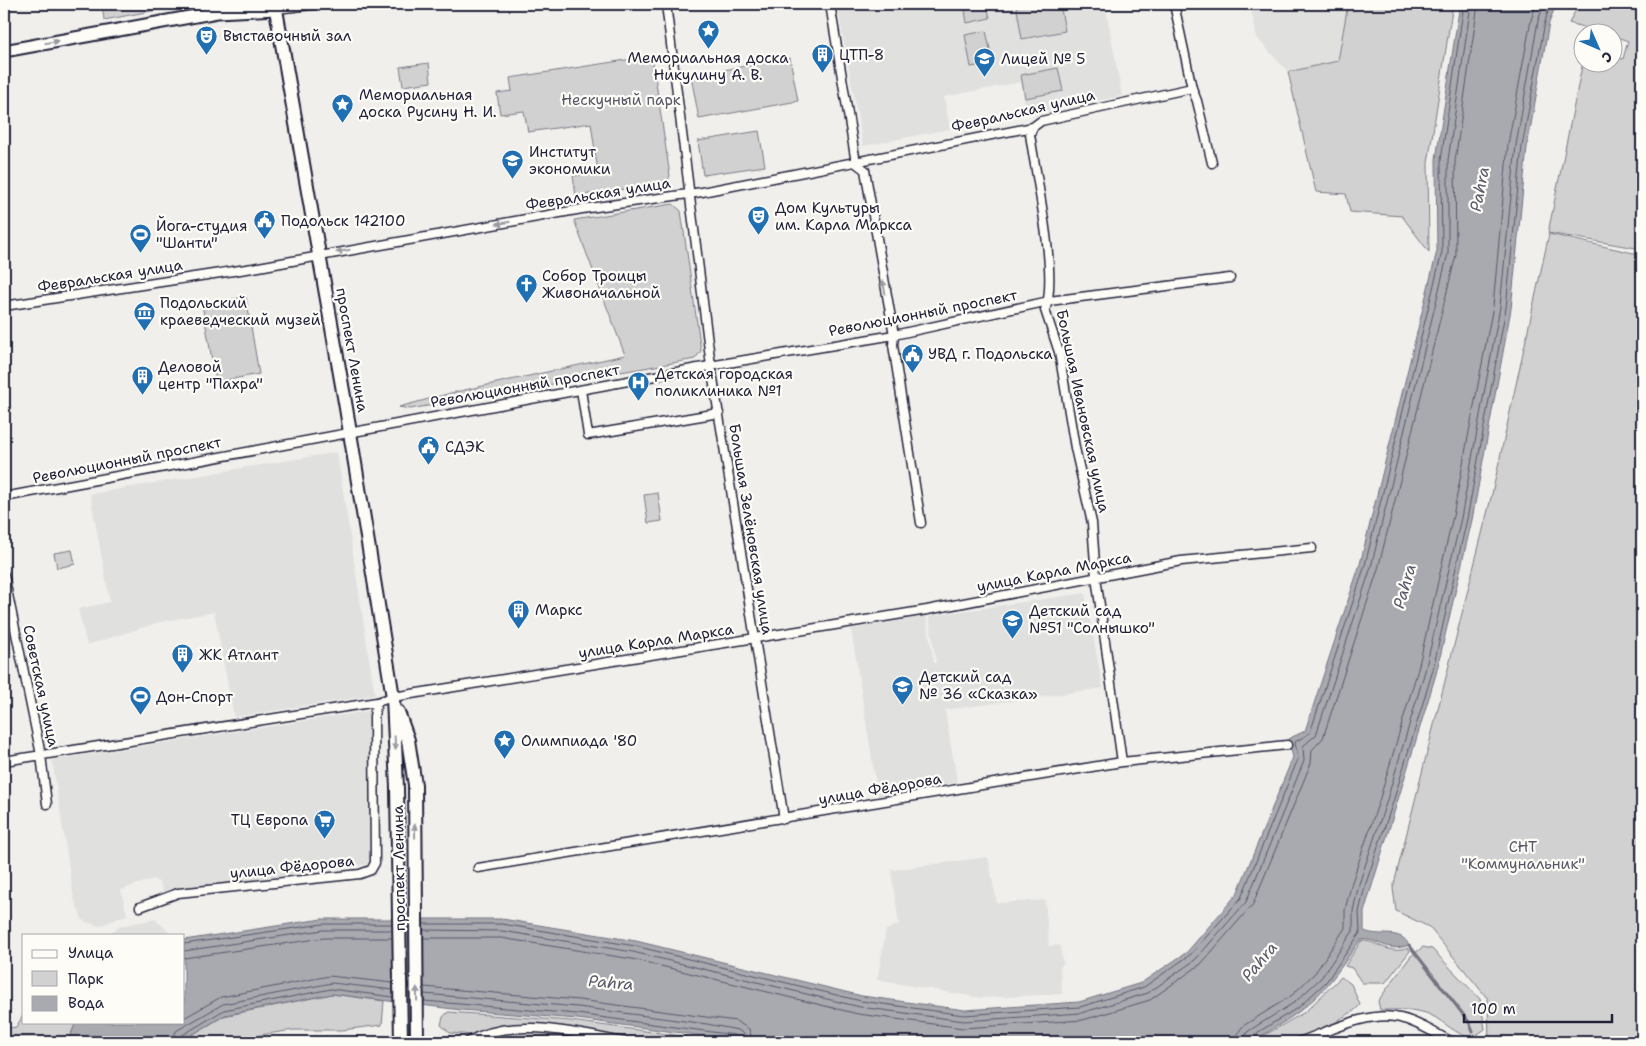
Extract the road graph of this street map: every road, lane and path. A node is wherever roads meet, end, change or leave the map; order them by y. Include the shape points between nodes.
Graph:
1 (232, 4) edge
2 (320, 4) edge
3 (666, 4) edge
4 (830, 4) edge
5 (1174, 4) edge
6 (274, 6) edge
7 (217, 12) junction
8 (4, 51) edge
9 (1192, 88) junction
10 (1032, 127) junction
11 (856, 163) junction
12 (1212, 163) dead end
13 (690, 194) junction
14 (319, 255) junction
15 (1230, 278) dead end
16 (1049, 301) junction
17 (4, 306) edge
18 (894, 335) junction
19 (711, 366) junction
20 (581, 390) junction
21 (719, 413) junction
22 (349, 432) junction
23 (4, 497) edge
24 (921, 522) dead end
25 (1312, 548) dead end
26 (4, 575) edge
27 (1096, 577) junction
28 (755, 638) junction
29 (393, 697) junction
30 (377, 702) junction
31 (1287, 745) dead end
32 (41, 755) junction
33 (4, 761) edge
34 (1122, 762) junction
35 (47, 804) dead end
36 (784, 819) junction
37 (478, 868) dead end
38 (140, 907) dead end
39 (401, 1042) edge
40 (418, 1042) edge
41 (468, 1042) edge
42 (625, 1042) edge
43 (1299, 1042) edge
44 (1453, 1042) edge

1 - 7 main road
2 - 6 street
3 - 13 street, Большая Зелёновская улица
4 - 11 street
5 - 9 street
6 - 7 main road
6 - 14 main road, проспект Ленина
8 -> 7 main road
9 - 10 street, Февральская улица via 1041,120
9 - 12 street
10 - 11 street, Февральская улица
10 - 16 street, Большая Ивановская улица via 1030,134 1050,272
11 - 13 street, Февральская улица
18 -> 11 street via 865,170
13 -> 14 street, Февральская улица via 582,209
13 - 19 street, Большая Зелёновская улица
14 - 17 street, Февральская улица
14 - 22 main road, проспект Ленина
15 - 16 street, Революционный проспект
16 - 18 street, Революционный проспект
16 - 27 street, Большая Ивановская улица via 1045,310 1059,352 1075,448 1092,522
18 - 19 street, Революционный проспект
18 - 24 street
19 - 20 street, Революционный проспект
19 - 21 street, Большая Зелёновская улица
20 - 21 street via 588,434
20 - 22 street, Революционный проспект
21 - 28 street, Большая Зелёновская улица
22 - 23 street, Революционный проспект
22 - 29 main road, проспект Ленина
25 - 27 street, улица Карла Маркса via 1181,561
26 - 32 street, Советская улица
27 - 28 street, улица Карла Маркса via 927,610
27 - 34 street, Большая Ивановская улица
28 - 29 street, улица Карла Маркса
28 - 36 street, Большая Зелёновская улица
29 - 30 street, улица Карла Маркса
29 -> 39 main road, проспект Ленина
40 -> 29 main road, проспект Ленина via 415,785 408,740
30 - 32 street, улица Карла Маркса
30 - 38 street, улица Фёдорова via 374,716 376,864 372,870 360,874 178,893
31 - 34 street, улица Фёдорова
32 - 33 street, улица Карла Маркса
32 - 35 street, Советская улица
34 - 36 street, улица Фёдорова
36 - 37 street, улица Фёдорова
41 - 42 street via 483,1035 517,1029
43 - 44 street via 1350,1022 1390,1017 1419,1024

